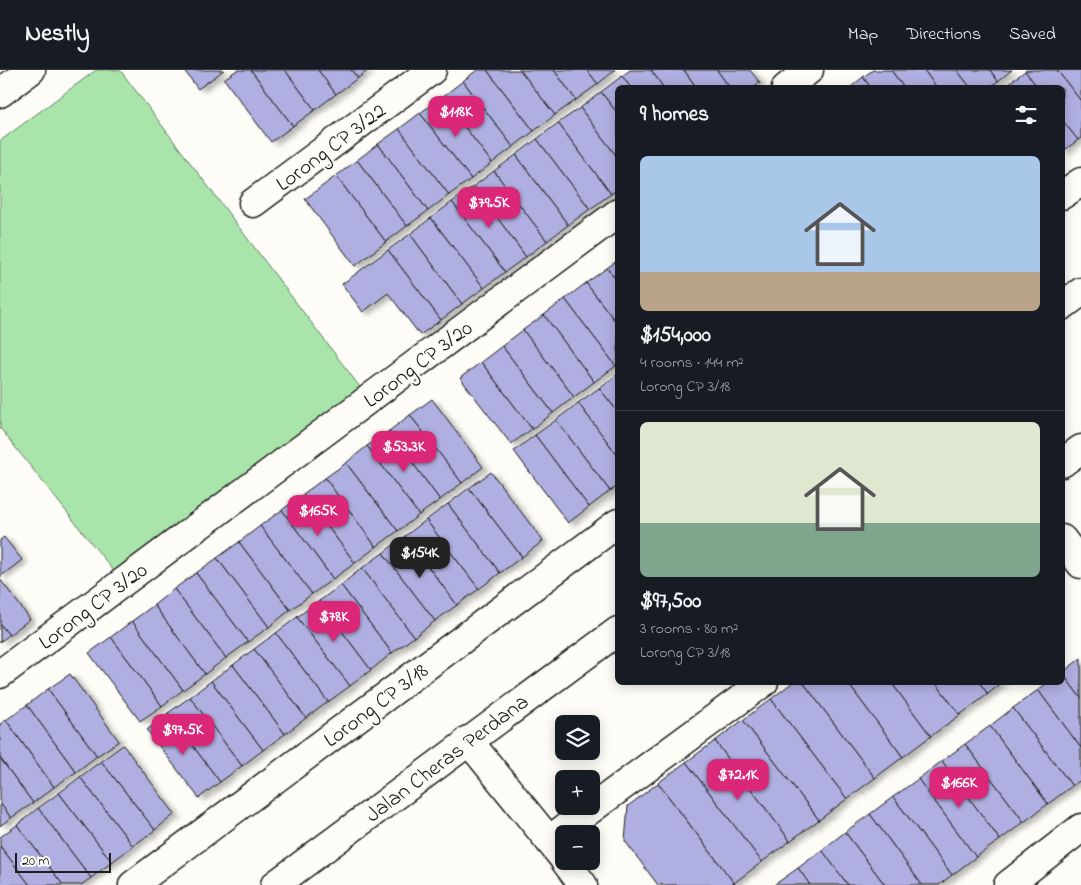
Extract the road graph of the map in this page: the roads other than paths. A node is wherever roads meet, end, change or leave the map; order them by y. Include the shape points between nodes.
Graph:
1 (31, 70) edge
2 (432, 70) edge
3 (809, 70) edge
4 (790, 85) edge
5 (0, 93) edge
6 (1081, 182) edge
7 (1065, 194) edge
8 (253, 203) dead end
9 (615, 215) edge
10 (1081, 292) edge
11 (1065, 304) edge
12 (1081, 449) edge
13 (1065, 461) edge
14 (615, 525) edge
15 (1065, 543) edge
16 (1081, 564) edge
17 (615, 633) edge
18 (0, 674) edge
19 (760, 685) edge
20 (468, 740) junction
21 (594, 825) edge
22 (1081, 828) edge
23 (555, 849) edge
24 (571, 870) edge
25 (133, 885) edge
26 (275, 885) edge
27 (583, 885) edge
28 (1008, 885) edge

1 - 5 street
2 - 8 street, Lorong CP 3/22
3 - 4 street
6 - 7 street
9 - 18 street, Lorong CP 3/20
10 - 11 street
12 - 13 street
14 - 25 street, Lorong CP 3/18
15 - 16 street
17 - 20 street, Jalan Cheras Perdana
19 - 21 street
20 - 23 street
20 - 26 street, Jalan Cheras Perdana
22 - 28 street
24 - 27 street

